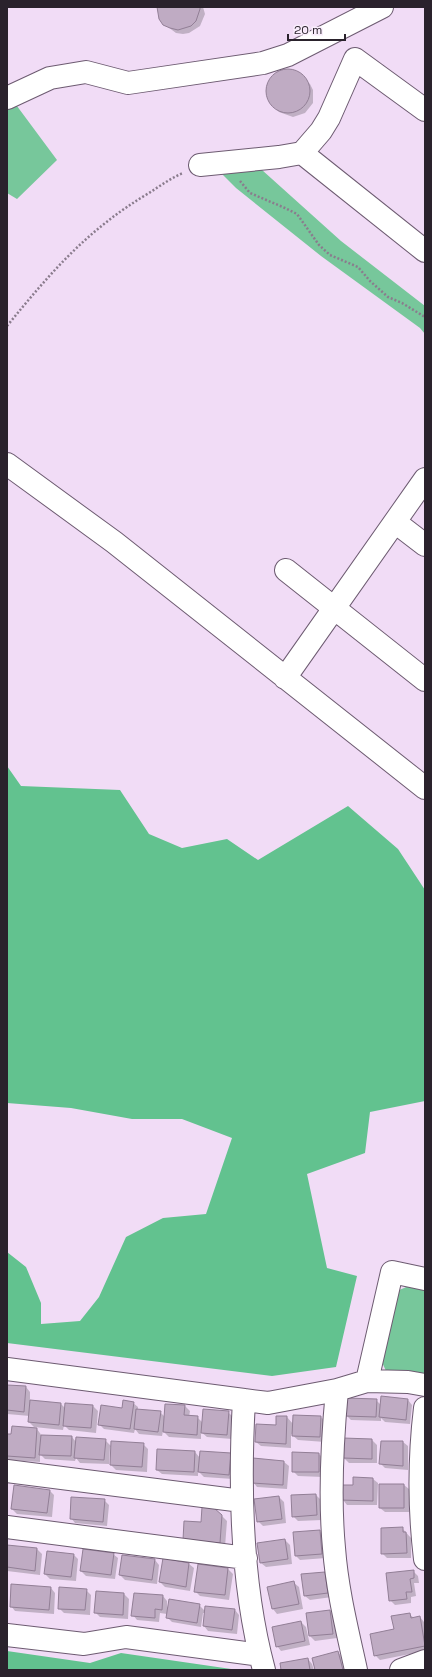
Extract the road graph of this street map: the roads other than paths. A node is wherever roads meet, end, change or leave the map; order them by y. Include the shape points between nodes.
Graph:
1 (382, 7) edge
2 (7, 98) edge
3 (425, 110) edge
4 (302, 153) junction
5 (200, 165) road end
6 (425, 251) edge
7 (7, 464) edge
8 (425, 479) edge
9 (395, 522) junction
10 (425, 544) edge
11 (286, 570) dead end
12 (334, 608) junction
13 (285, 678) junction
14 (425, 680) edge
15 (425, 788) edge
16 (425, 1279) edge
17 (7, 1369) edge
18 (368, 1381) junction
19 (425, 1385) edge
20 (336, 1390) junction
21 (244, 1400) junction
22 (425, 1408) edge
23 (7, 1471) edge
24 (242, 1501) junction
25 (7, 1527) edge
26 (246, 1558) junction
27 (425, 1559) edge
28 (7, 1635) edge
29 (425, 1661) edge
30 (262, 1663) edge
31 (356, 1670) edge
32 (401, 1670) edge

1 - 2 street via 288,55 263,63 128,83 86,72 50,78
3 - 4 street via 355,59 329,118
4 - 5 street via 279,158
4 - 6 street
7 - 13 street via 114,542
8 - 9 street
9 - 10 street
9 - 12 street
11 - 12 street
12 - 13 street
12 - 14 street
13 - 15 street
16 - 18 street via 392,1272
17 - 21 street
18 - 19 street
18 - 20 street
20 - 21 street via 268,1403
20 - 31 street via 331,1456 331,1515 345,1622
21 - 24 street
22 - 27 street via 421,1490
23 - 24 street
24 - 26 street
25 - 26 street
26 - 30 street via 255,1636
28 - 30 street via 84,1644 126,1637
29 - 32 street

